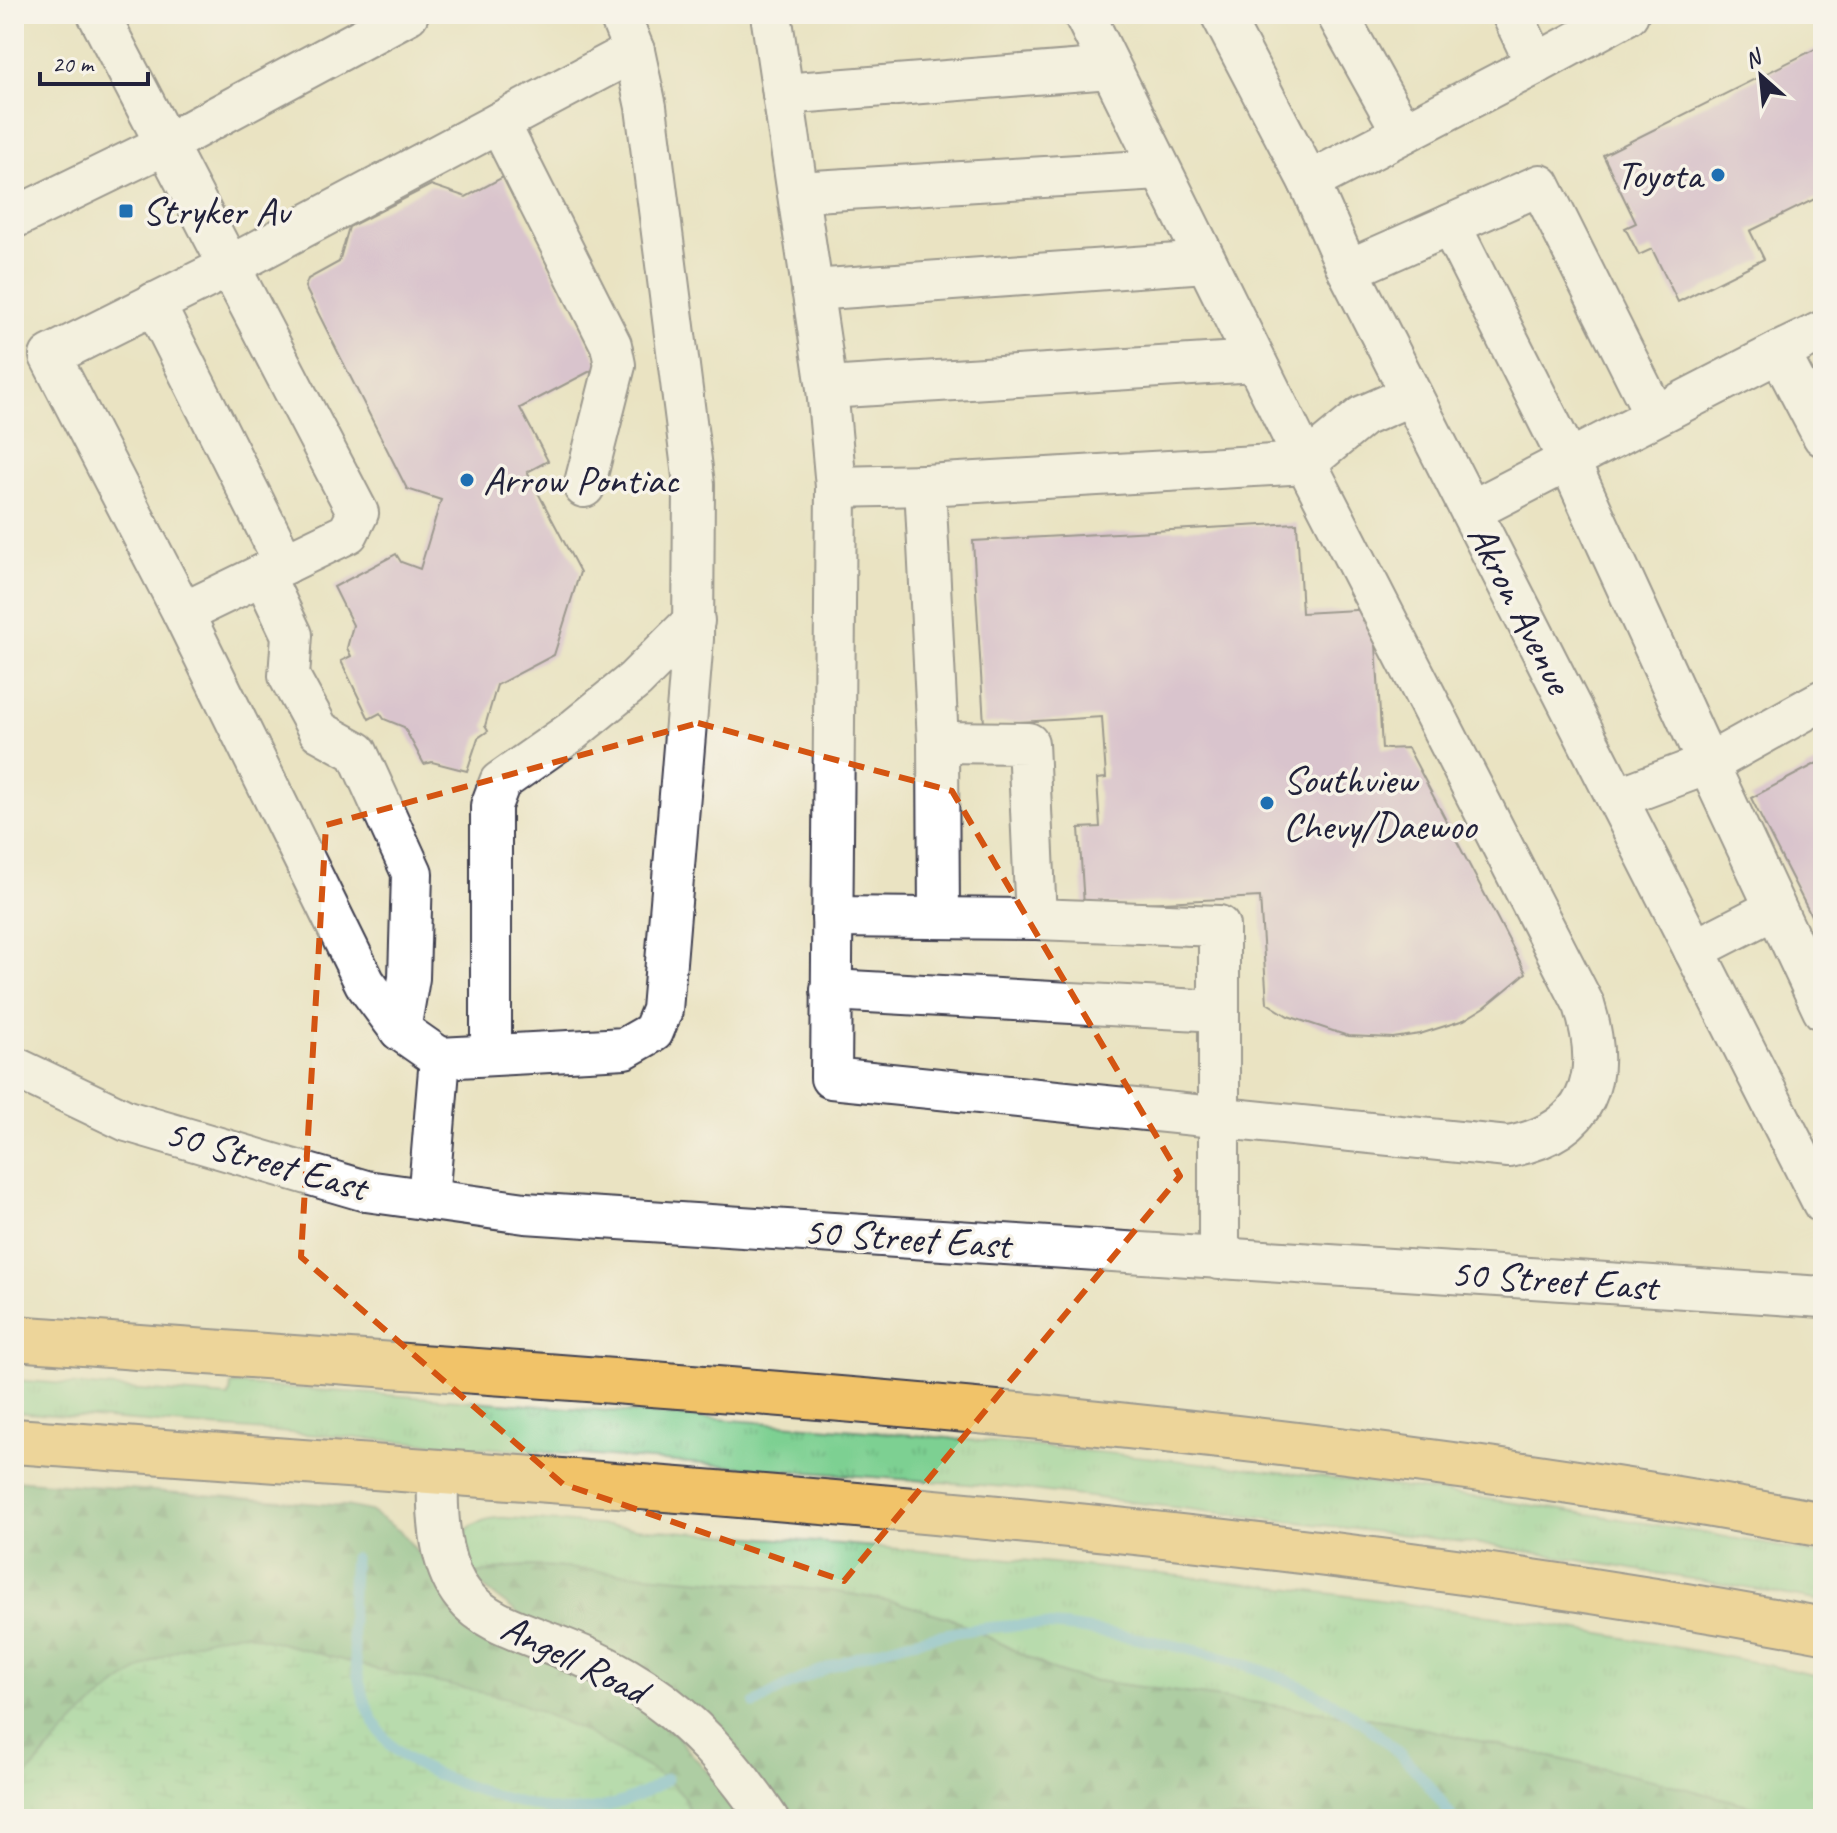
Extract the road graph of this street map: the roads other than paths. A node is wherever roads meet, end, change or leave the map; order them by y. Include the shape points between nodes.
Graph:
1 (98, 14) edge
2 (408, 14) edge
3 (619, 14) edge
4 (771, 14) edge
5 (1084, 14) edge
6 (1221, 14) edge
7 (1337, 14) edge
8 (1512, 14) edge
9 (1628, 14) edge
10 (634, 51) junction
11 (1536, 64) junction
12 (1110, 68) junction
13 (783, 94) junction
14 (499, 123) junction
15 (1403, 133) junction
16 (166, 144) junction
17 (1160, 170) junction
18 (1309, 182) junction
19 (798, 192) junction
20 (14, 218) edge
21 (1450, 225) junction
22 (1206, 262) junction
23 (230, 266) junction
24 (1348, 270) junction
25 (812, 290) junction
26 (154, 303) junction
27 (1823, 331) edge
28 (1779, 352) junction
29 (1255, 361) junction
30 (827, 388) junction
31 (1411, 395) junction
32 (1655, 415) junction
33 (1823, 436) edge
34 (1569, 461) junction
35 (1306, 463) junction
36 (925, 485) junction
37 (584, 487) dead end
38 (836, 487) junction
39 (1471, 511) junction
40 (274, 569) junction
41 (183, 613) junction
42 (694, 621) junction
43 (1823, 700) edge
44 (938, 742) junction
45 (1708, 764) junction
46 (1617, 798) junction
47 (1774, 909) junction
48 (832, 917) junction
49 (939, 918) junction
50 (1036, 919) junction
51 (1694, 950) junction
52 (831, 990) junction
53 (1823, 1010) edge
54 (1219, 1011) junction
55 (400, 1030) junction
56 (491, 1054) junction
57 (440, 1058) junction
58 (14, 1067) edge
59 (1219, 1120) junction
60 (428, 1200) junction
61 (1823, 1203) edge
62 (1219, 1259) junction
63 (1823, 1297) edge
64 (14, 1338) edge
65 (14, 1441) edge
66 (1462, 1467) junction
67 (438, 1473) junction
68 (1823, 1506) edge
69 (1823, 1525) edge
70 (1768, 1620) junction
71 (1823, 1630) edge
72 (1823, 1638) edge
73 (768, 1819) edge

1 - 16 street
2 - 16 street
3 - 10 street
4 - 13 street
5 - 12 street
6 - 18 street, Akron Avenue
7 - 15 street
8 - 11 street
9 - 11 street
10 - 14 street
10 - 42 street via 688,423 694,484
11 - 15 street
12 - 13 street
12 - 17 street
13 - 19 street
14 - 23 street
14 - 37 street via 611,345 615,365
15 - 18 street
16 - 20 street
16 - 23 street
17 - 19 street
17 - 22 street
18 - 24 street, Akron Avenue
19 - 25 street
21 - 24 street
21 - 32 street via 1540,185
21 - 34 street
22 - 25 street
22 - 29 street
23 - 26 street
23 - 40 street via 358,513 348,533
24 - 31 street, Akron Avenue
25 - 30 street
26 - 40 street
26 - 41 street via 50,356
27 - 28 street
28 - 32 street
28 - 33 street
29 - 30 street
29 - 35 street
30 - 38 street
31 - 35 street via 1363,416
31 - 39 street, Akron Avenue
32 - 34 street
34 - 39 street
34 - 45 street
35 - 36 street
35 - 59 street via 1584,1005 1594,1037 1596,1071 1576,1114 1541,1141 1508,1147
36 - 38 street
36 - 44 street
38 - 48 street
39 - 46 street, Akron Avenue
40 - 41 street
40 - 55 street via 292,635 289,676 319,731 357,752 412,873 409,978
41 - 55 street via 365,983
42 - 56 street via 635,680 500,782 491,806
42 - 56 street via 662,1010 653,1032 625,1048
43 - 45 street
44 - 49 street
44 - 50 street via 1028,743
45 - 46 street
45 - 47 street
46 - 51 street, Akron Avenue
47 - 51 street
47 - 53 street
48 - 49 street
48 - 52 street
49 - 50 street
50 - 54 street via 1219,926
51 - 61 street, Akron Avenue
52 - 54 street
52 - 59 street via 831,1078
54 - 59 street
55 - 57 street
56 - 57 street
57 - 60 street
58 - 60 street, 50 Street East via 127,1121 366,1191
59 - 62 street
60 - 62 street, 50 Street East via 540,1214
62 - 63 street, 50 Street East
64 - 66 highway via 816,1397 1136,1426
65 - 67 highway
66 - 68 highway
66 - 69 highway
67 - 70 highway via 988,1515 1230,1541 1469,1572
67 - 73 street, Angell Road via 438,1537 447,1567 471,1604 504,1627 593,1661 660,1700 706,1741
70 - 71 highway
70 - 72 highway

